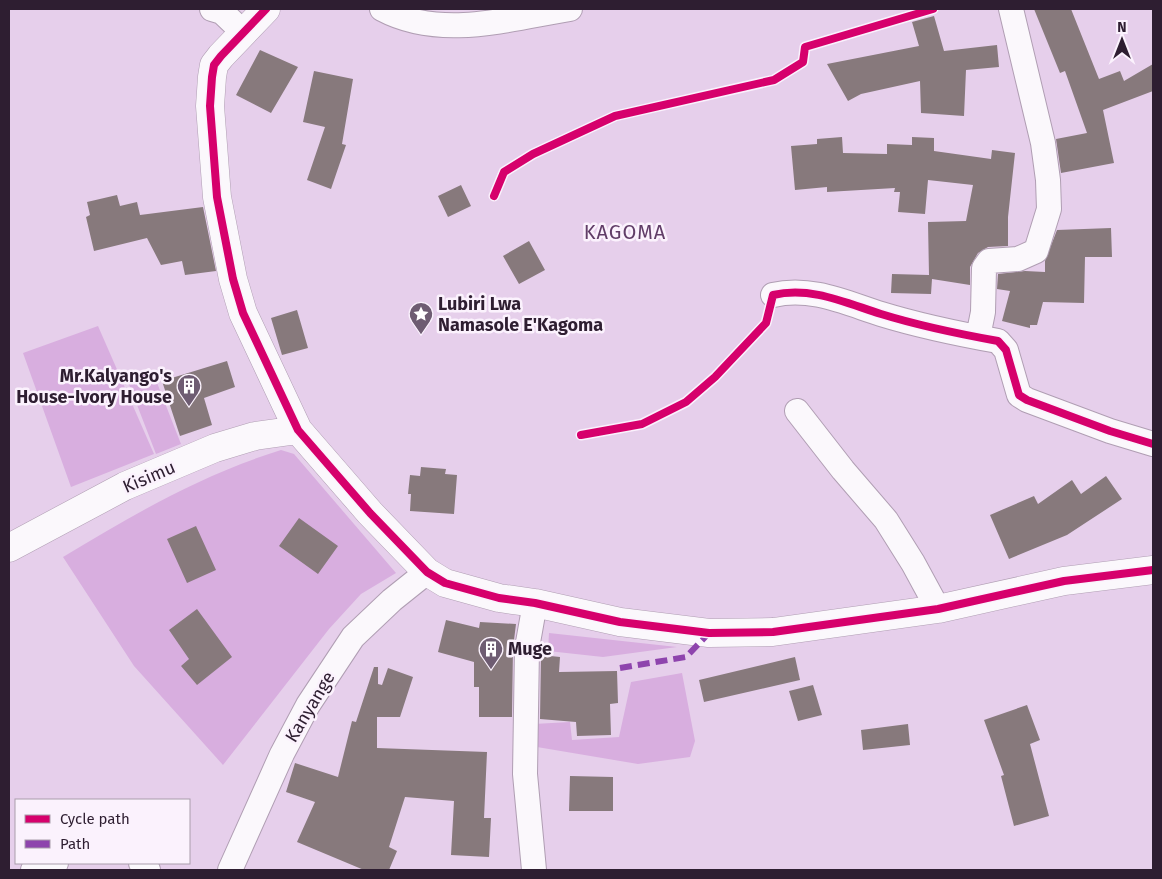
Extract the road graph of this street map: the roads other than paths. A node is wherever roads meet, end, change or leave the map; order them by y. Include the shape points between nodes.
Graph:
1 (212, 9) edge
2 (266, 9) edge
3 (382, 9) edge
4 (570, 9) edge
5 (1011, 9) edge
6 (243, 32) junction
7 (773, 295) dead end
8 (978, 337) junction
9 (797, 411) dead end
10 (298, 430) junction
11 (1153, 444) edge
12 (9, 548) edge
13 (1153, 570) edge
14 (427, 572) junction
15 (535, 603) junction
16 (938, 610) junction
17 (53, 864) edge
18 (33, 870) edge
19 (230, 870) edge
20 (534, 870) edge

1 - 6 street via 222,12
2 - 6 street
3 - 4 street via 434,25 491,22
5 - 8 street via 1043,143 1049,209 1036,251 1018,259 989,261 984,268 983,312
6 - 10 street via 214,65 212,77 210,106 217,197 243,313
7 - 8 street via 786,292 835,297 881,314 962,336
8 - 11 street via 998,341 1006,350 1019,395 1027,400
9 - 16 street via 886,520 914,563
10 - 12 street, Kisimu via 255,436 215,448 125,486
10 - 14 street via 370,513
13 - 16 street via 1064,581
14 - 15 street via 468,591
14 - 19 street, Kanyange via 353,637 282,754
15 - 16 street via 620,622 709,634 773,632
15 - 20 street via 527,648 525,774
17 - 18 street

